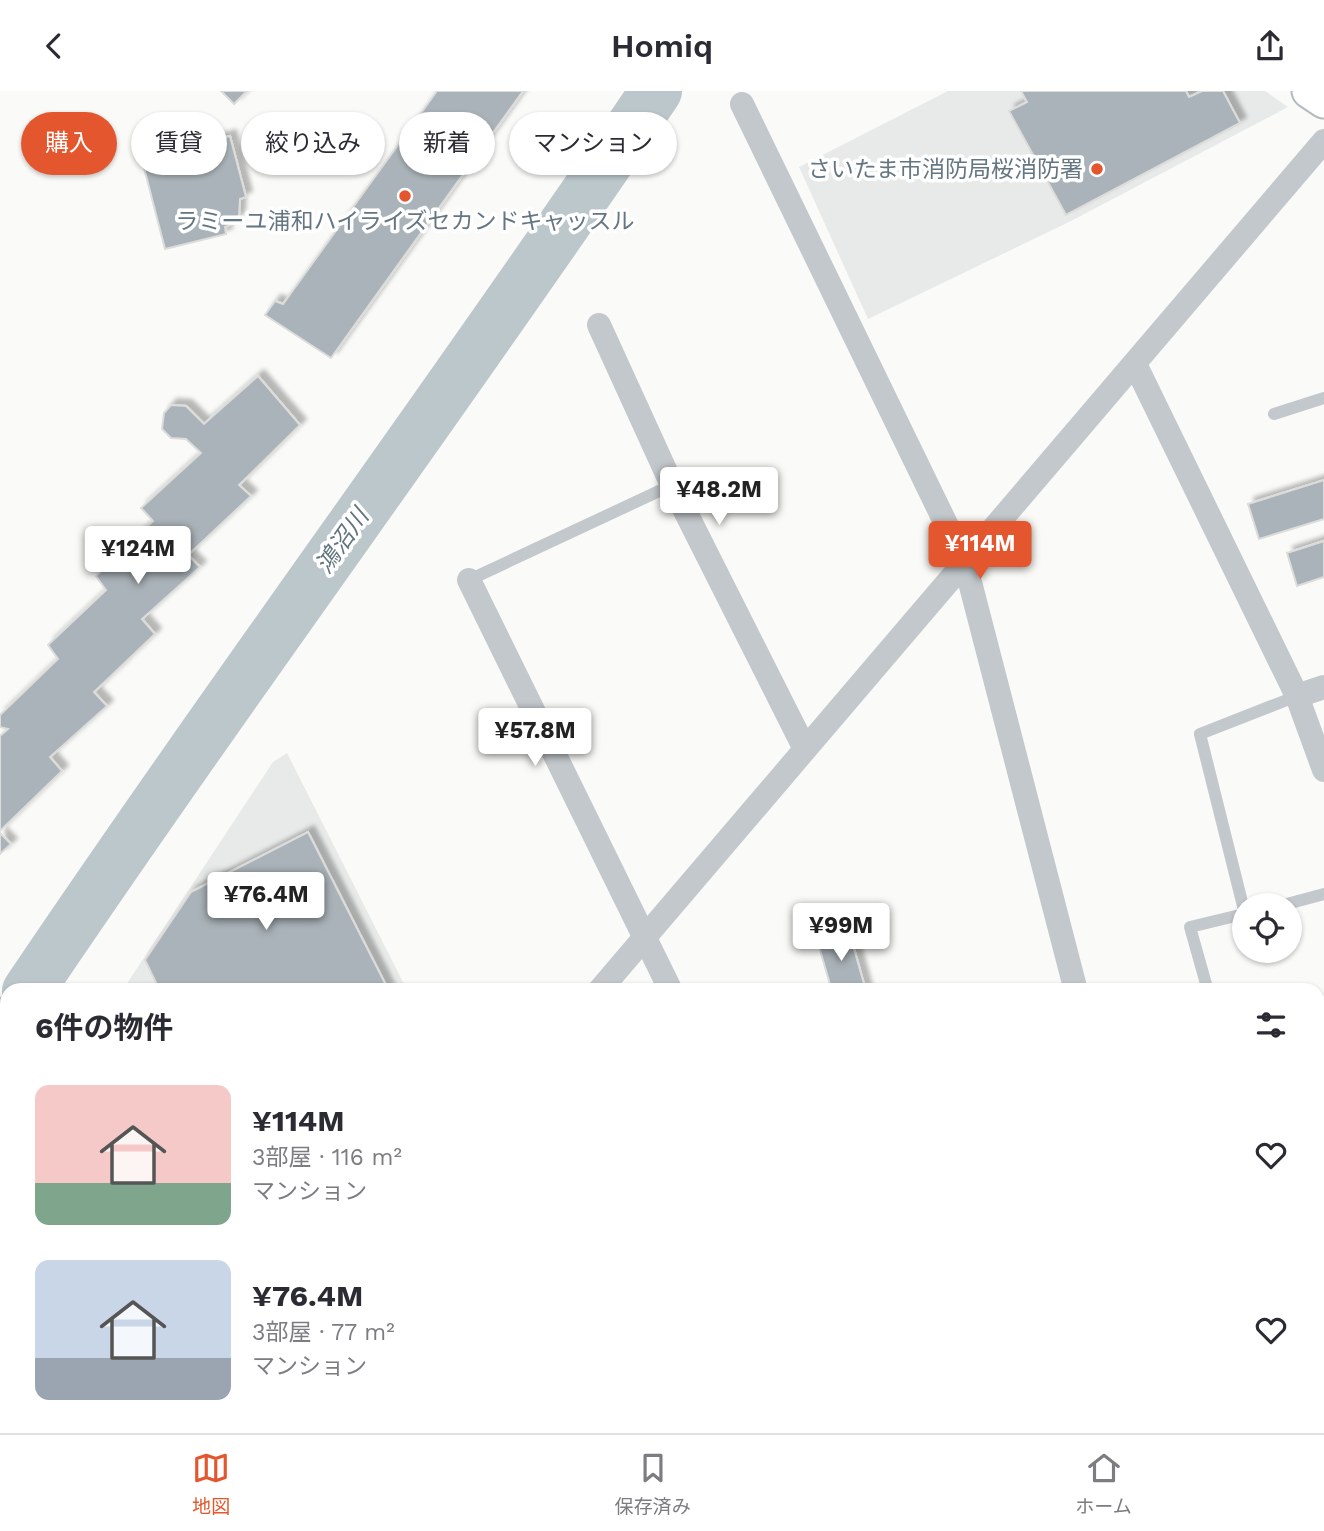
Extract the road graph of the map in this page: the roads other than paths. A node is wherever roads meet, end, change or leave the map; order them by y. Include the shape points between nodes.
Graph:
1 (1310, 91) edge
2 (1324, 101) edge
3 (742, 104) dead end
4 (1324, 141) edge
5 (599, 325) dead end
6 (1135, 363) junction
7 (1324, 398) edge
8 (1274, 414) dead end
9 (672, 485) junction
10 (965, 563) junction
11 (469, 580) joint
12 (1324, 687) edge
13 (1297, 696) junction
14 (804, 747) junction
15 (1324, 770) edge
16 (1239, 893) edge
17 (1324, 894) edge
18 (1302, 900) edge
19 (1232, 915) edge
20 (643, 937) junction
21 (606, 983) edge
22 (667, 983) edge
23 (1074, 983) edge
24 (1206, 983) edge

1 - 2 main road
3 - 10 street
4 - 6 street
5 - 9 street
6 - 10 street
6 - 13 street
7 - 8 lane
9 - 11 lane
9 - 14 street
10 - 14 street
10 - 23 street
11 - 20 street
12 - 13 street
13 - 15 street
13 - 16 lane via 1200,734
14 - 20 street
17 - 18 lane
19 - 24 lane via 1190,927
20 - 21 street
20 - 22 street

